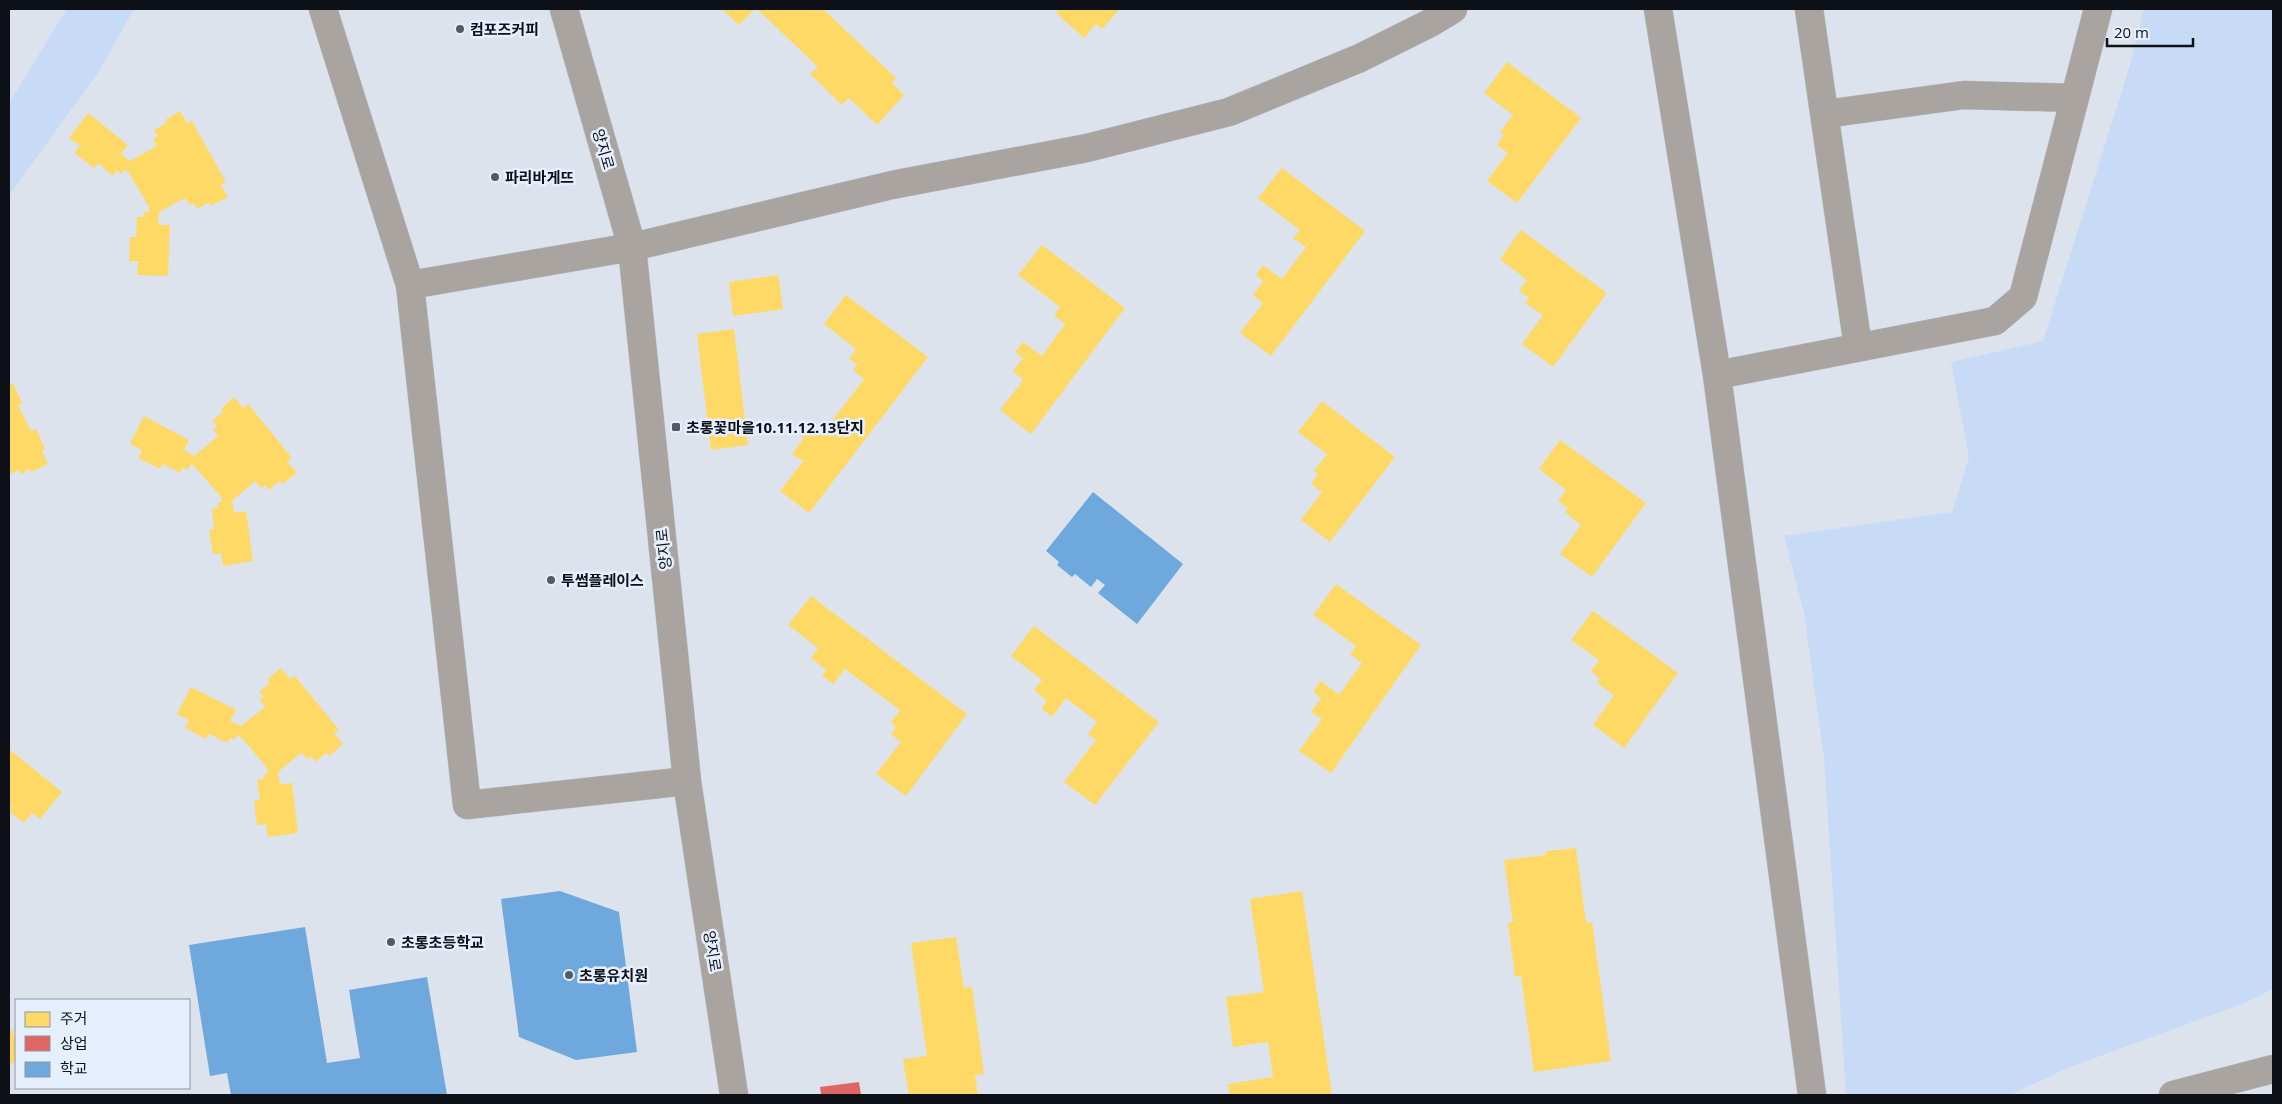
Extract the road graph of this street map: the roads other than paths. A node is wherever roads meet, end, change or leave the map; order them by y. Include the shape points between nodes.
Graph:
1 (323, 9) edge
2 (564, 9) edge
3 (1453, 9) edge
4 (1658, 9) edge
5 (1809, 9) edge
6 (2098, 9) edge
7 (2074, 98) junction
8 (1824, 114) junction
9 (632, 247) junction
10 (410, 285) junction
11 (1858, 347) junction
12 (1717, 376) junction
13 (687, 780) junction
14 (2273, 1069) edge
15 (2184, 1094) edge
16 (734, 1095) edge
17 (1812, 1095) edge

1 - 10 street
2 - 9 street, 양지로
3 - 9 street via 1360,58 1229,112 1087,148 892,185
4 - 12 street
5 - 8 street
6 - 7 street
7 - 8 street via 1964,95
7 - 11 street via 2023,297 1995,321
8 - 11 street
9 - 10 street
9 - 13 street, 양지로
10 - 13 street via 467,805
11 - 12 street
12 - 17 street
13 - 16 street, 양지로
14 - 15 street

